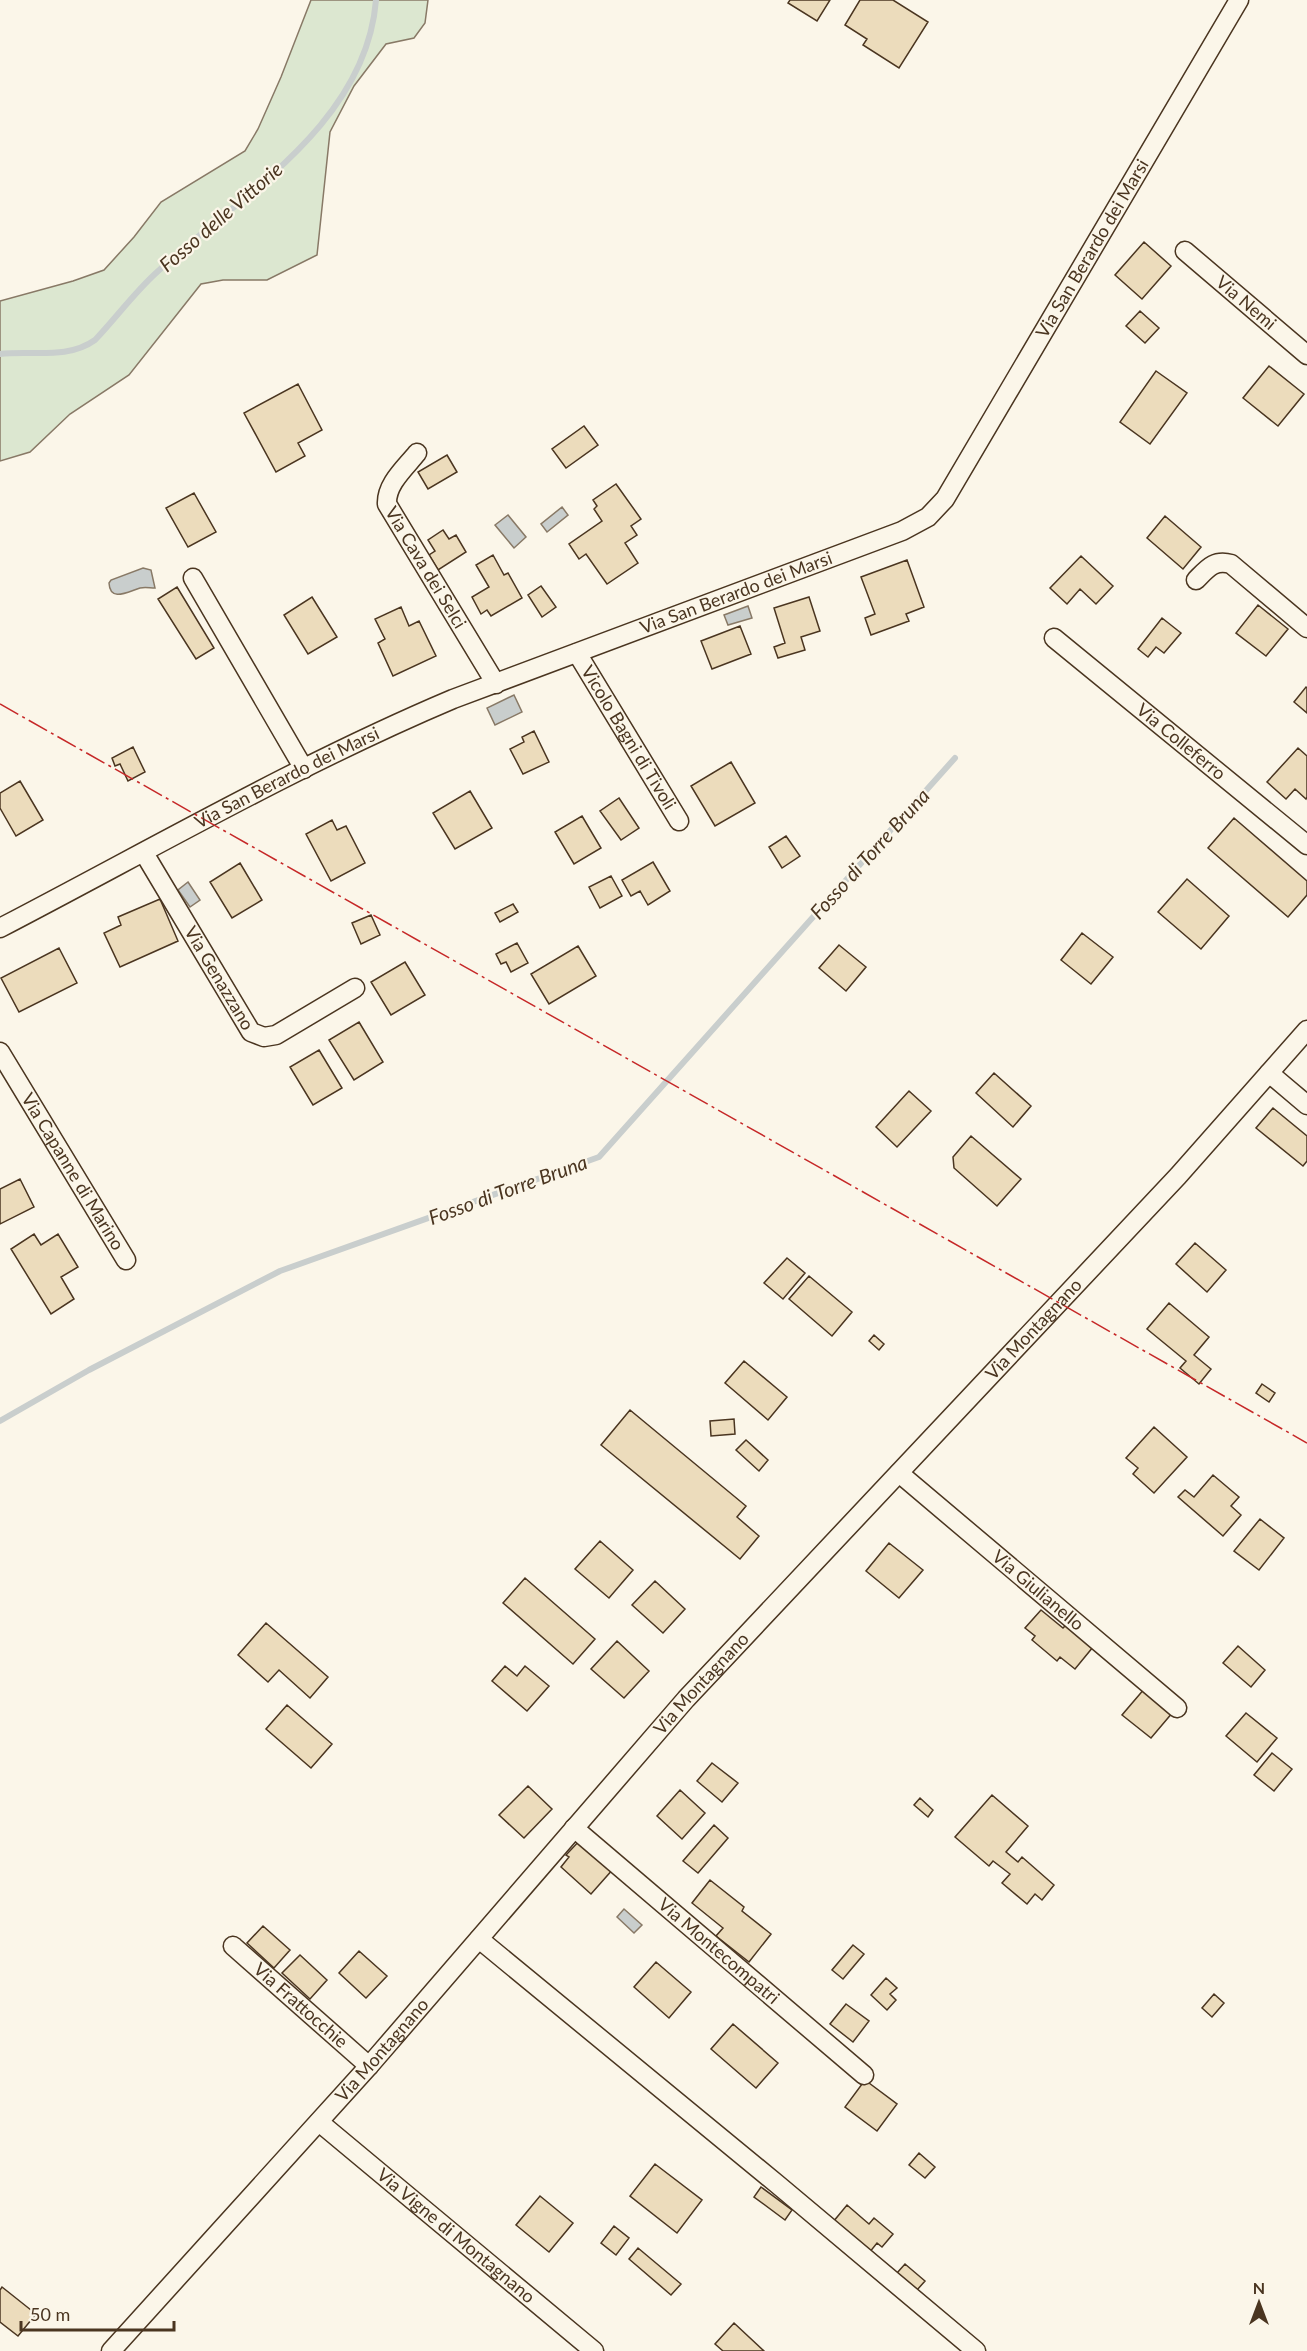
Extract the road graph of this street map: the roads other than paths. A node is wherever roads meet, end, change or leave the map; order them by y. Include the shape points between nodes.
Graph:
1 (1239, 0) edge
2 (1185, 251) dead end
3 (1307, 355) edge
4 (417, 453) dead end
5 (193, 578) dead end
6 (1196, 580) dead end
7 (1307, 628) edge
8 (1054, 638) dead end
9 (577, 653) junction
10 (496, 684) junction
11 (304, 769) junction
12 (679, 821) dead end
13 (1307, 844) edge
14 (144, 853) junction
15 (0, 927) edge
16 (355, 988) dead end
17 (1307, 1030) edge
18 (0, 1052) edge
19 (1269, 1073) junction
20 (1307, 1105) edge
21 (126, 1260) dead end
22 (899, 1473) junction
23 (1177, 1708) dead end
24 (574, 1828) junction
25 (479, 1939) junction
26 (233, 1946) dead end
27 (369, 2066) junction
28 (864, 2075) dead end
29 (319, 2122) junction
30 (111, 2351) edge
31 (594, 2351) edge
32 (976, 2351) edge

1 - 9 street, Via San Berardo dei Marsi via 935,511 903,531
2 - 3 street, Via Nemi
4 - 10 street, Via Cava dei Selci via 393,483 387,504
5 - 11 street
6 - 7 street via 1216,563 1231,564
8 - 13 street, Via Colleferro
9 - 10 street, Via San Berardo dei Marsi
9 - 12 street, Vicolo Bagni di Tivoli
10 - 11 street, Via San Berardo dei Marsi via 410,718
11 - 14 street, Via San Berardo dei Marsi
14 - 15 street, Via San Berardo dei Marsi
14 - 16 street, Via Genazzano via 251,1032 276,1035
17 - 19 street, Via Montagnano
18 - 21 street, Via Capanne di Marino
19 - 20 street
19 - 22 street, Via Montagnano via 1178,1176
22 - 23 street, Via Giulianello
22 - 24 street, Via Montagnano via 686,1699
24 - 25 street, Via Montagnano
24 - 28 street, Via Montecompatri
25 - 27 street, Via Montagnano
25 - 32 street
26 - 27 street, Via Frattocchie
27 - 29 street, Via Montagnano
29 - 30 street, Via Montagnano
29 - 31 street, Via Vigne di Montagnano

